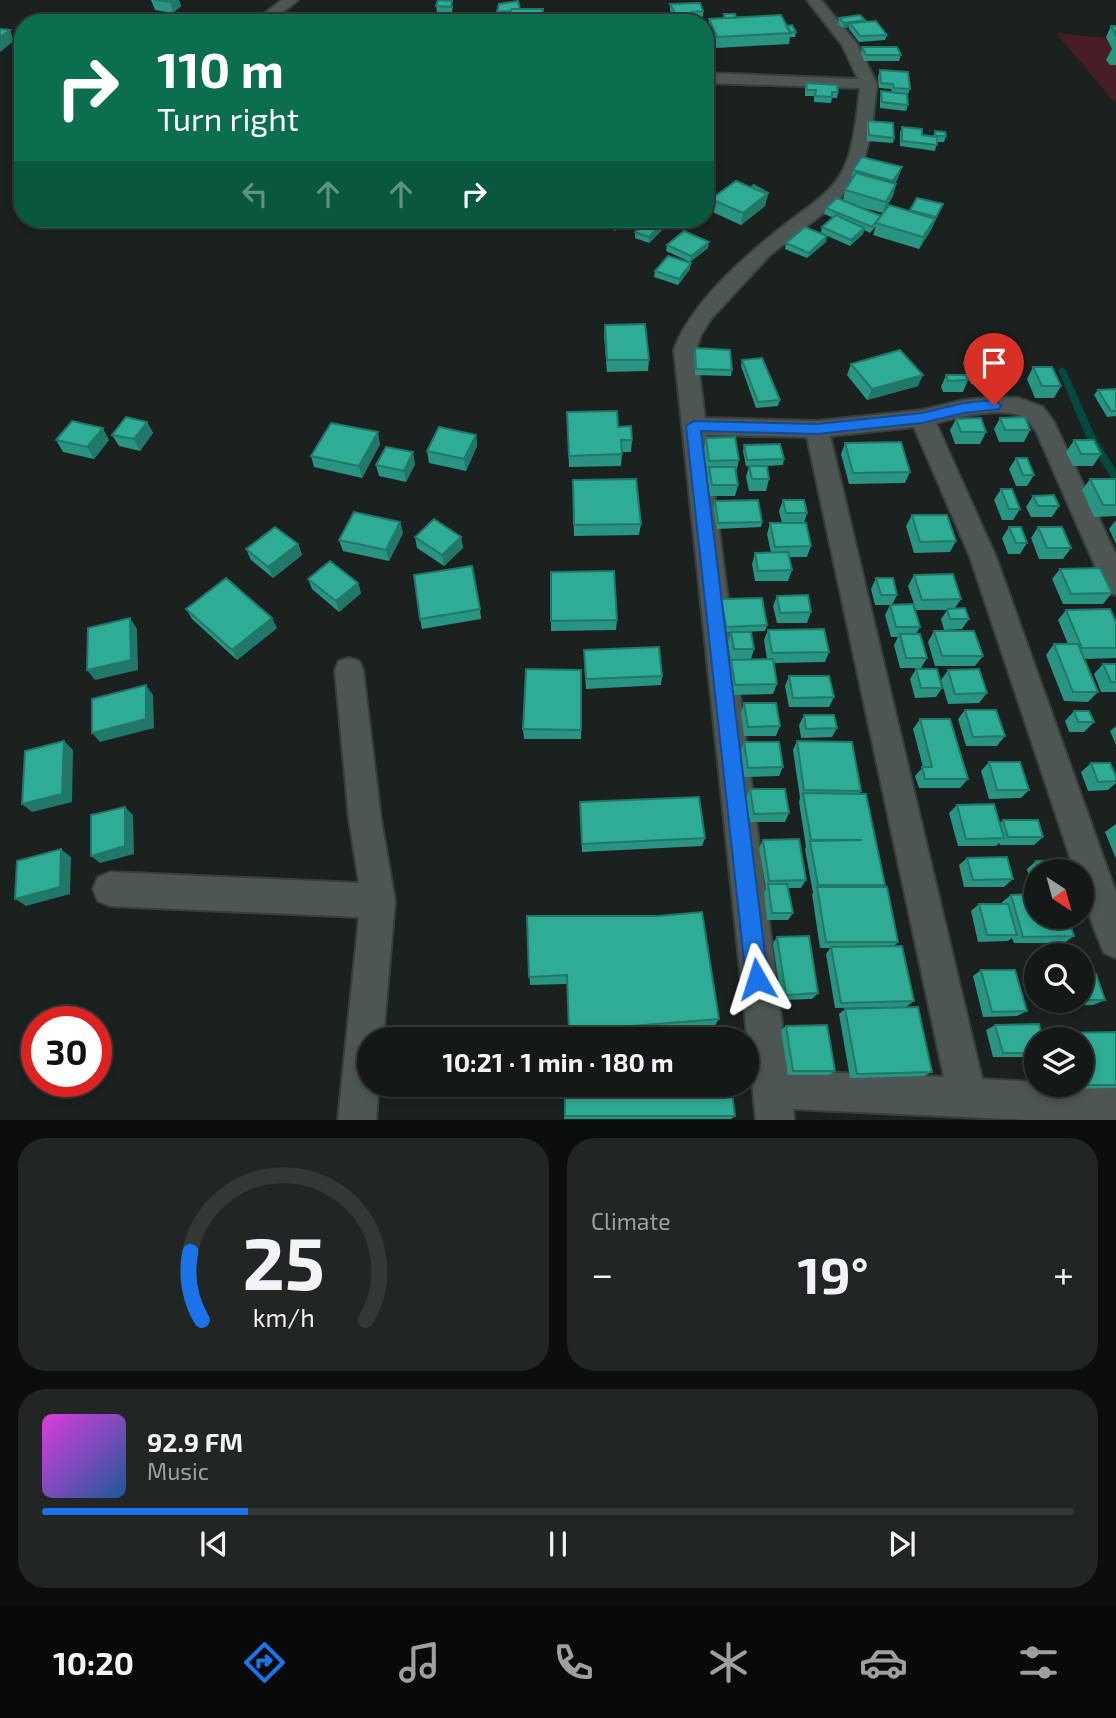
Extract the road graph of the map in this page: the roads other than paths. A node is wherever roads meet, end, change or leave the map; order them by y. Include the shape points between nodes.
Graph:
1 (291, 0) edge
2 (814, 0) edge
3 (272, 14) edge
4 (714, 78) edge
5 (869, 85) junction
6 (922, 418) junction
7 (694, 426) junction
8 (817, 429) junction
9 (1116, 584) edge
10 (349, 670) dead end
11 (110, 889) dead end
12 (378, 901) junction
13 (1116, 941) edge
14 (967, 1097) junction
15 (772, 1104) edge
16 (1116, 1106) edge
17 (357, 1119) edge

1 - 3 street
2 - 5 street via 849,44
4 - 5 street
5 - 7 street via 851,174 828,200 762,251 690,335 685,350
6 - 8 street
6 - 9 street via 994,405 1018,406 1035,414 1046,428
6 - 13 street via 983,557
7 - 8 street
7 - 15 street
8 - 14 street
10 - 12 street
11 - 12 street
12 - 17 street
14 - 15 street
14 - 16 street

